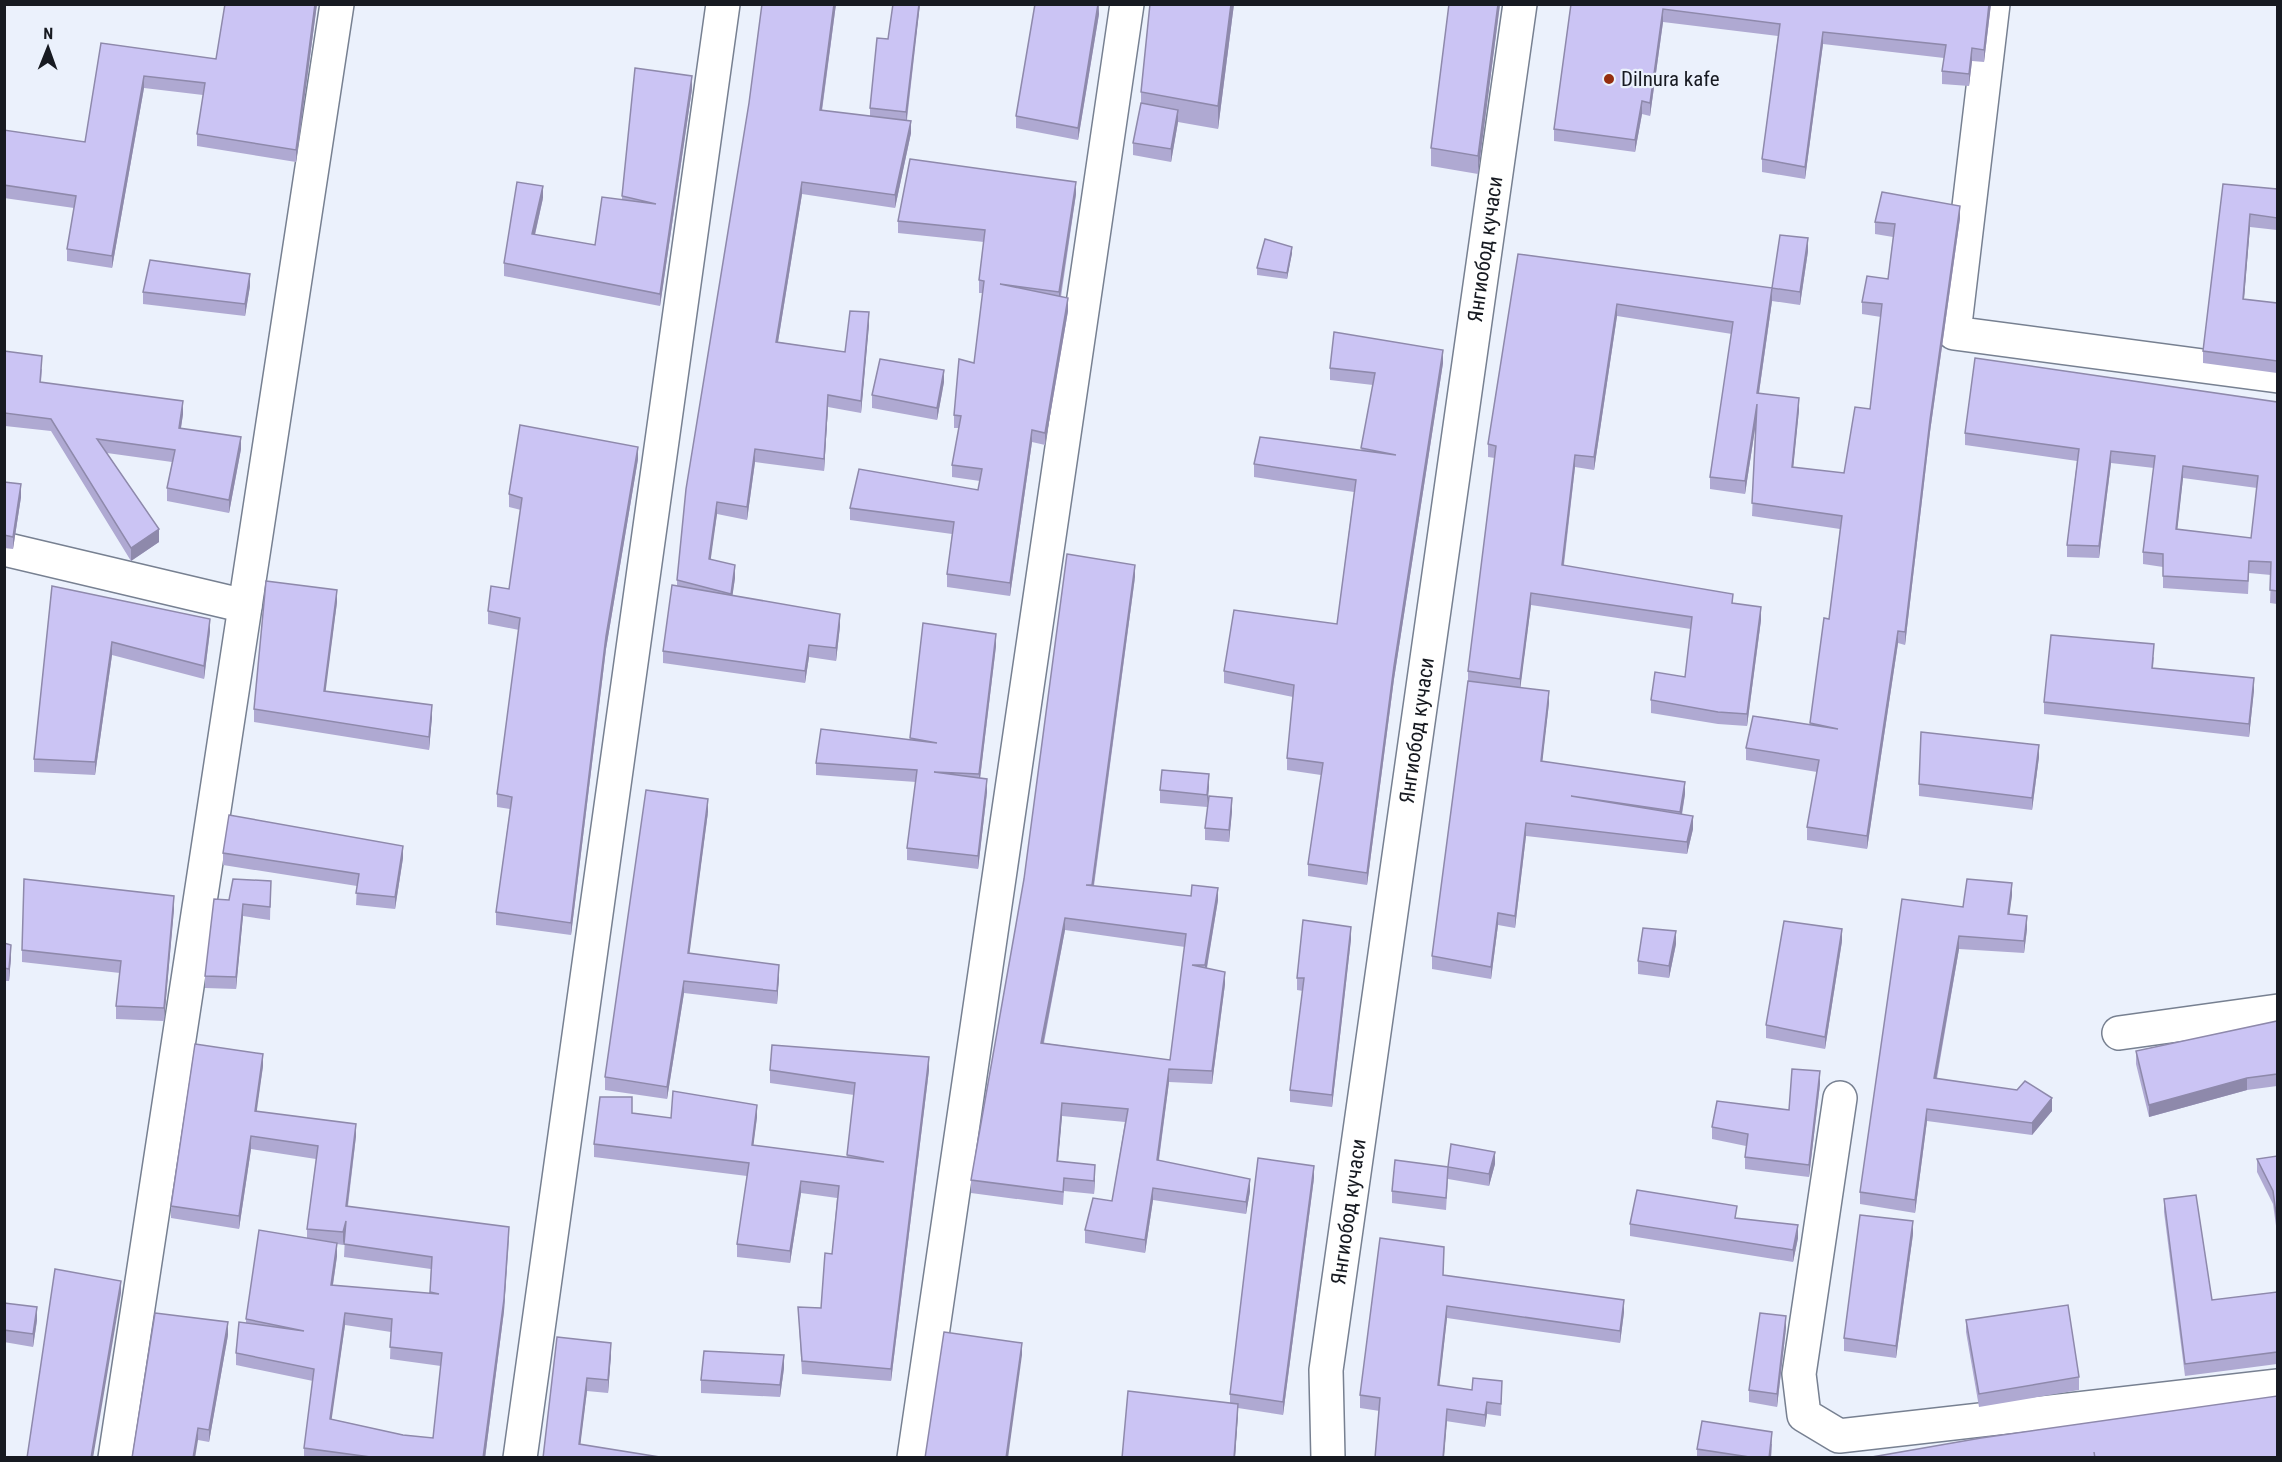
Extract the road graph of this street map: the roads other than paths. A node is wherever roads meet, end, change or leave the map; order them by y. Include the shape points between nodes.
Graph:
1 (337, 4) edge
2 (723, 4) edge
3 (1127, 4) edge
4 (1520, 4) edge
5 (1993, 4) edge
6 (2277, 376) edge
7 (4, 549) edge
8 (245, 606) junction
9 (2277, 1011) edge
10 (2119, 1033) dead end
11 (1840, 1098) dead end
12 (2277, 1386) edge
13 (115, 1458) edge
14 (520, 1458) edge
15 (914, 1458) edge
16 (1328, 1458) edge

1 - 8 street
2 - 14 street
3 - 15 street
4 - 16 street, Янгиобод кучаси via 1326,1370
5 - 6 street via 1954,333
7 - 8 street
8 - 13 street
9 - 10 street
11 - 12 street via 1799,1374 1804,1415 1839,1436

